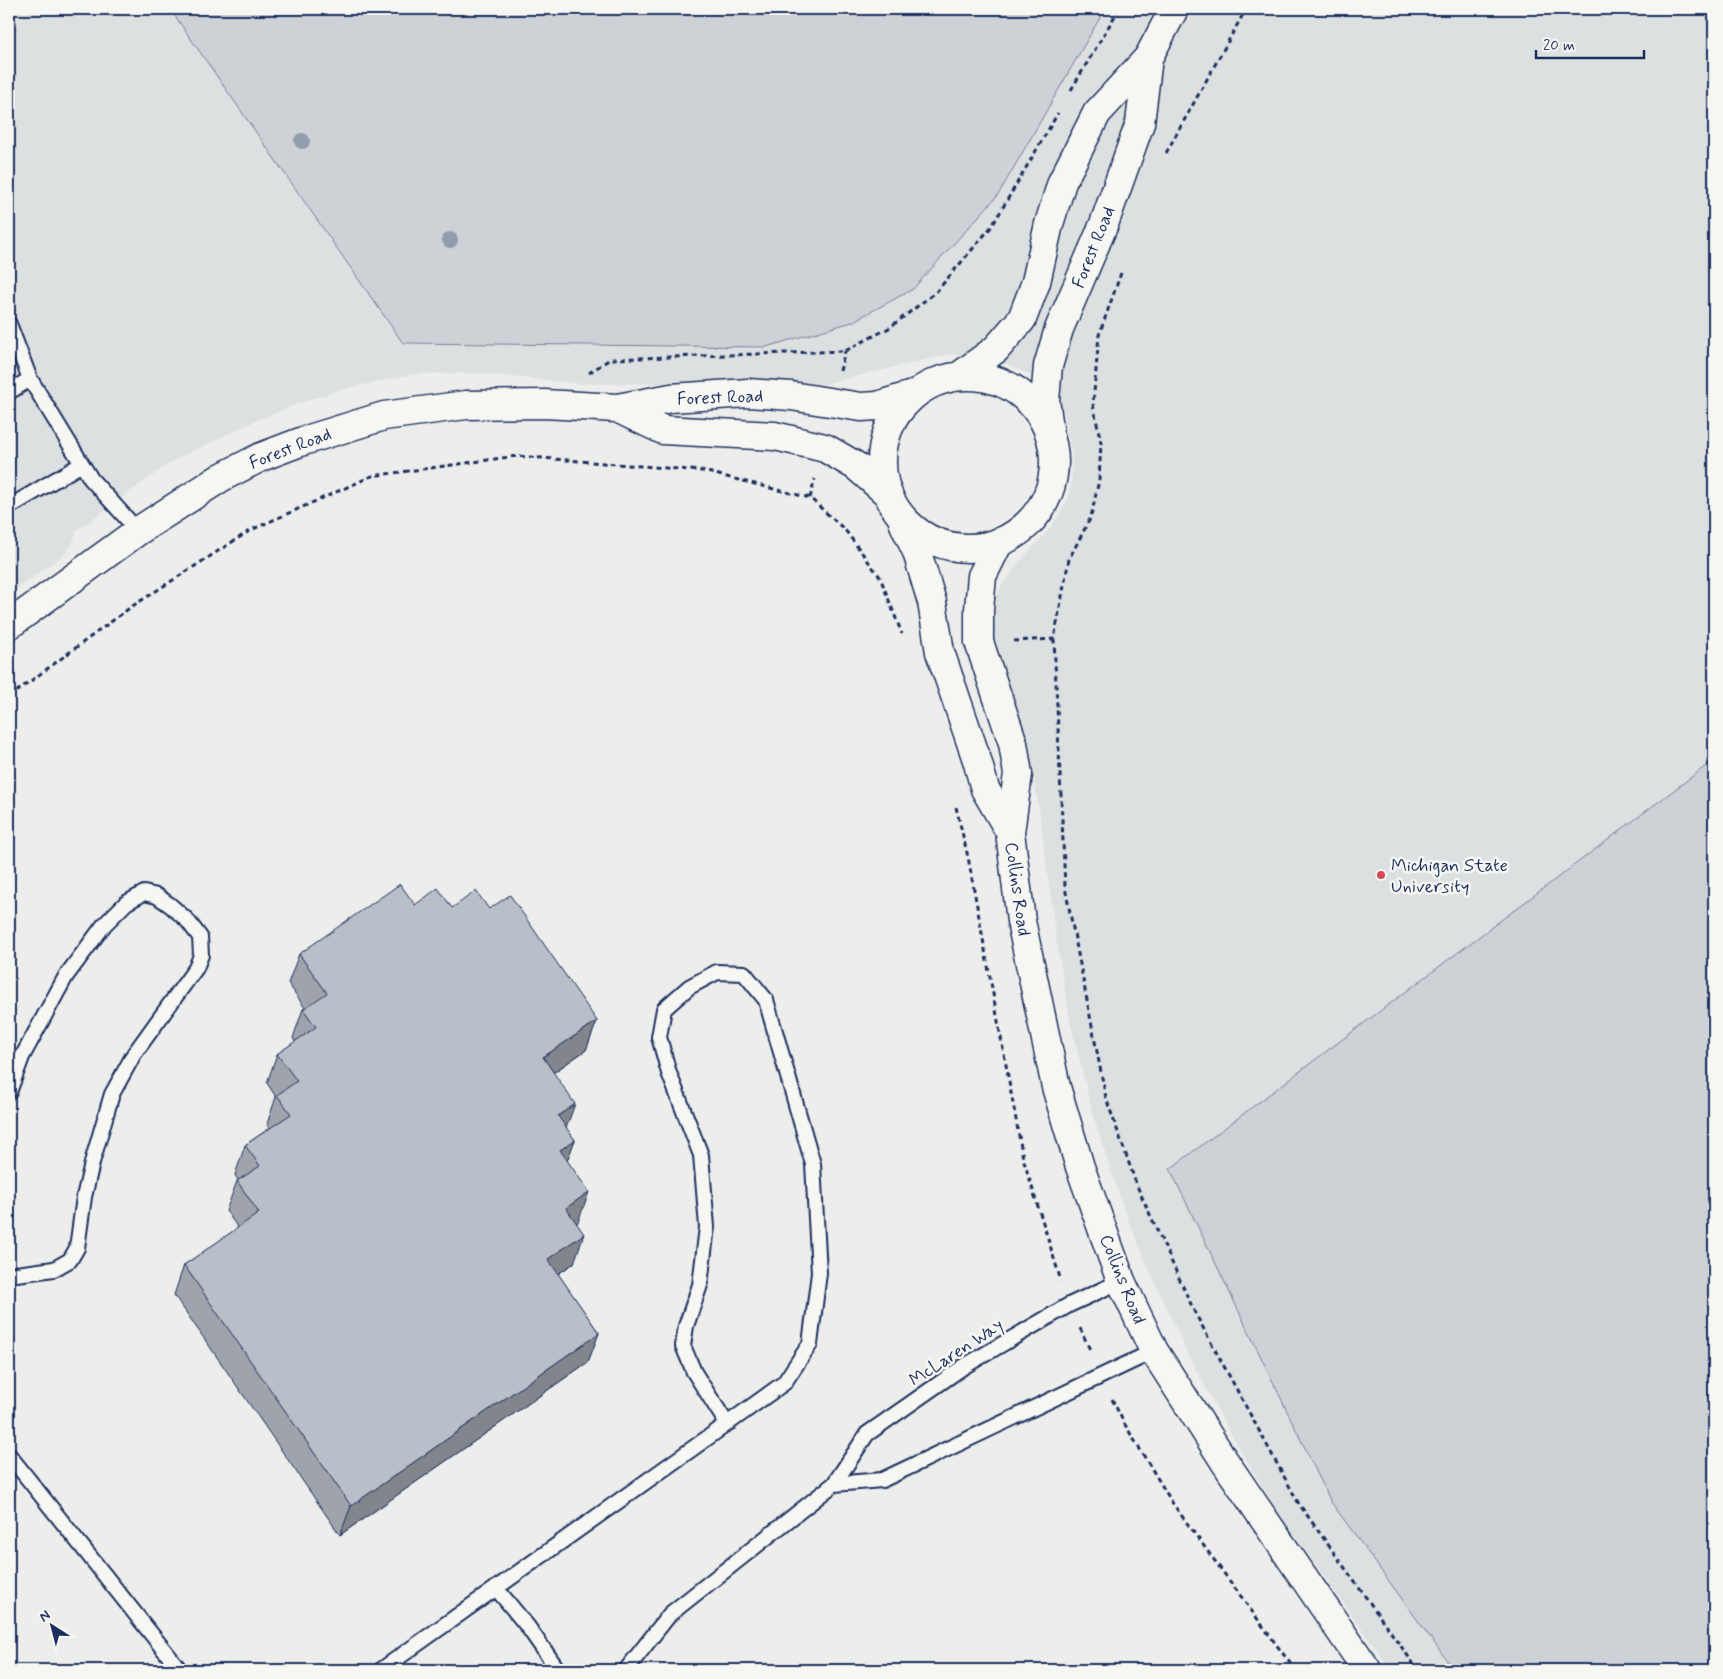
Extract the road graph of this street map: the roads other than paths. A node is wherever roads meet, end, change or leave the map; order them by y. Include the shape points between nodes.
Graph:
1 (1174, 9) edge
2 (1148, 58) junction
3 (9, 324) edge
4 (961, 375) junction
5 (30, 379) junction
6 (9, 392) edge
7 (912, 395) junction
8 (617, 408) junction
9 (1050, 435) junction
10 (82, 464) junction
11 (886, 493) junction
12 (9, 507) edge
13 (900, 516) junction
14 (138, 531) junction
15 (999, 542) junction
16 (9, 625) edge
17 (1010, 832) junction
18 (9, 1092) edge
19 (9, 1275) edge
20 (1121, 1281) junction
21 (1154, 1351) junction
22 (727, 1424) junction
23 (9, 1454) edge
24 (834, 1484) junction
25 (496, 1588) junction
26 (180, 1670) edge
27 (382, 1670) edge
28 (558, 1670) edge
29 (626, 1670) edge
30 (1367, 1670) edge

1 - 2 street, Forest Road
2 - 4 street, Forest Road via 1097,113 1062,182 1036,282 1022,319 996,349
2 - 9 street, Forest Road via 1140,124 1104,224 1059,330 1048,366 1045,400
3 - 5 lane
4 - 7 street via 935,382
4 - 9 street via 990,378 1016,390 1037,410
5 - 6 lane
5 - 10 lane
7 - 8 street, Forest Road via 877,406 861,407 748,393 671,398
7 - 11 street via 894,416 884,440 881,466
8 - 11 street, Forest Road via 663,430 775,436 825,448 856,466
8 - 14 street, Forest Road via 544,404 466,405 384,416 261,457 222,477
9 - 15 street via 1054,461 1051,487 1040,510 1022,530
10 - 12 lane
10 - 14 lane via 91,479
11 - 13 street
13 - 15 street via 920,535 945,545 972,548
13 - 17 street, Collins Road via 917,552 932,602 940,652 985,789
14 - 16 street, Forest Road
15 - 17 street, Collins Road via 982,576 978,608 979,642 1013,743 1018,774
17 - 20 street, Collins Road via 1021,922 1056,1087 1080,1167
18 - 19 lane via 22,1057 66,976 126,903 144,893 157,896 187,920 200,937 201,955 196,968 134,1054 112,1094 84,1197 77,1248 70,1260 54,1268
20 - 21 street, Collins Road
20 - 24 lane, McLaren Way via 1069,1305 962,1367 868,1434
21 - 24 lane via 882,1480
21 - 30 street, Collins Road via 1225,1462
22 - 22 lane via 784,1383 810,1344 819,1273 813,1164 766,1000 744,973 717,972 689,987 664,1009 659,1037 669,1073 701,1155 707,1227 700,1285 683,1346 694,1372
22 - 25 lane
23 - 26 lane
24 - 29 lane, McLaren Way via 670,1614
25 - 27 lane
25 - 28 lane

